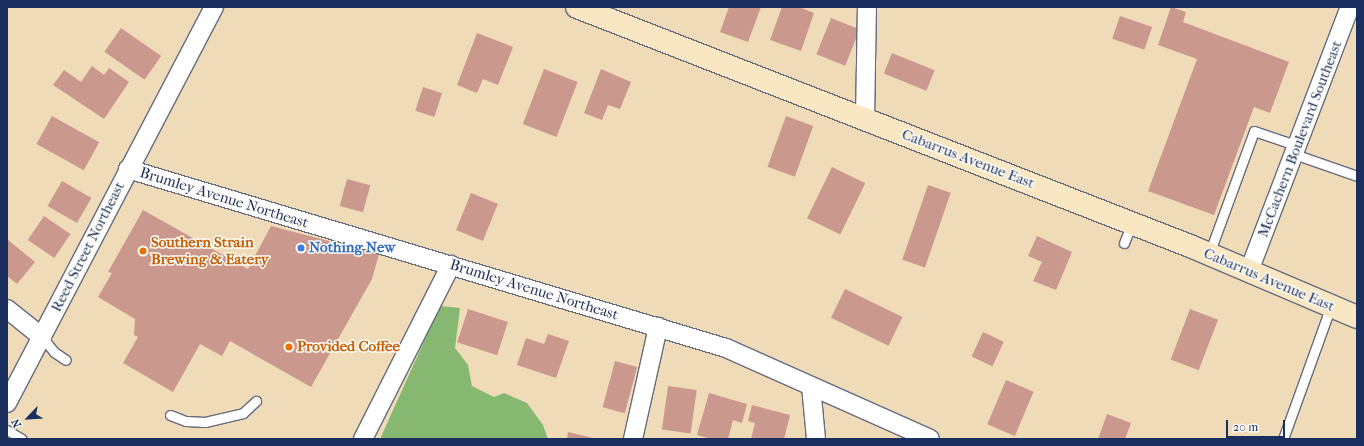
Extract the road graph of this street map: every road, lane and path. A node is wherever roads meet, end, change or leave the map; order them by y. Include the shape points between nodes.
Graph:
1 (214, 7) edge
2 (577, 7) edge
3 (867, 7) edge
4 (1350, 7) edge
5 (865, 118) junction
6 (1296, 150) junction
7 (128, 169) junction
8 (1357, 176) edge
9 (1209, 254) junction
10 (451, 265) junction
11 (1249, 271) junction
12 (1331, 306) junction
13 (7, 310) edge
14 (1357, 317) edge
15 (658, 327) junction
16 (42, 337) junction
17 (66, 360) dead end
18 (811, 386) junction
19 (256, 401) dead end
20 (7, 403) edge
21 (170, 415) dead end
22 (7, 430) edge
23 (22, 439) edge
24 (364, 439) edge
25 (633, 439) edge
26 (816, 439) edge
27 (930, 439) edge
28 (1284, 439) edge

1 - 7 street, Reed Street Northeast
2 - 5 main road, Cabarrus Avenue East
3 - 5 street
4 - 6 street, McCachern Boulevard Southeast
5 - 9 main road, Cabarrus Avenue East via 1128,233
6 - 8 lane
6 - 9 lane via 1254,131
6 - 11 street, McCachern Boulevard Southeast
7 - 10 street, Brumley Avenue Northeast
7 - 16 street, Reed Street Northeast
9 - 11 main road, Cabarrus Avenue East
10 - 15 street, Brumley Avenue Northeast
10 - 24 street
11 - 12 main road, Cabarrus Avenue East
12 - 14 main road, Cabarrus Avenue East
12 - 28 lane
13 - 16 street
15 - 18 street, Brumley Avenue Northeast via 726,348
15 - 25 street
16 - 17 lane via 54,352
16 - 20 street, Reed Street Northeast
18 - 26 street
18 - 27 street, Brumley Avenue Northeast
19 - 21 lane via 243,413 205,422 186,421
22 - 23 lane

